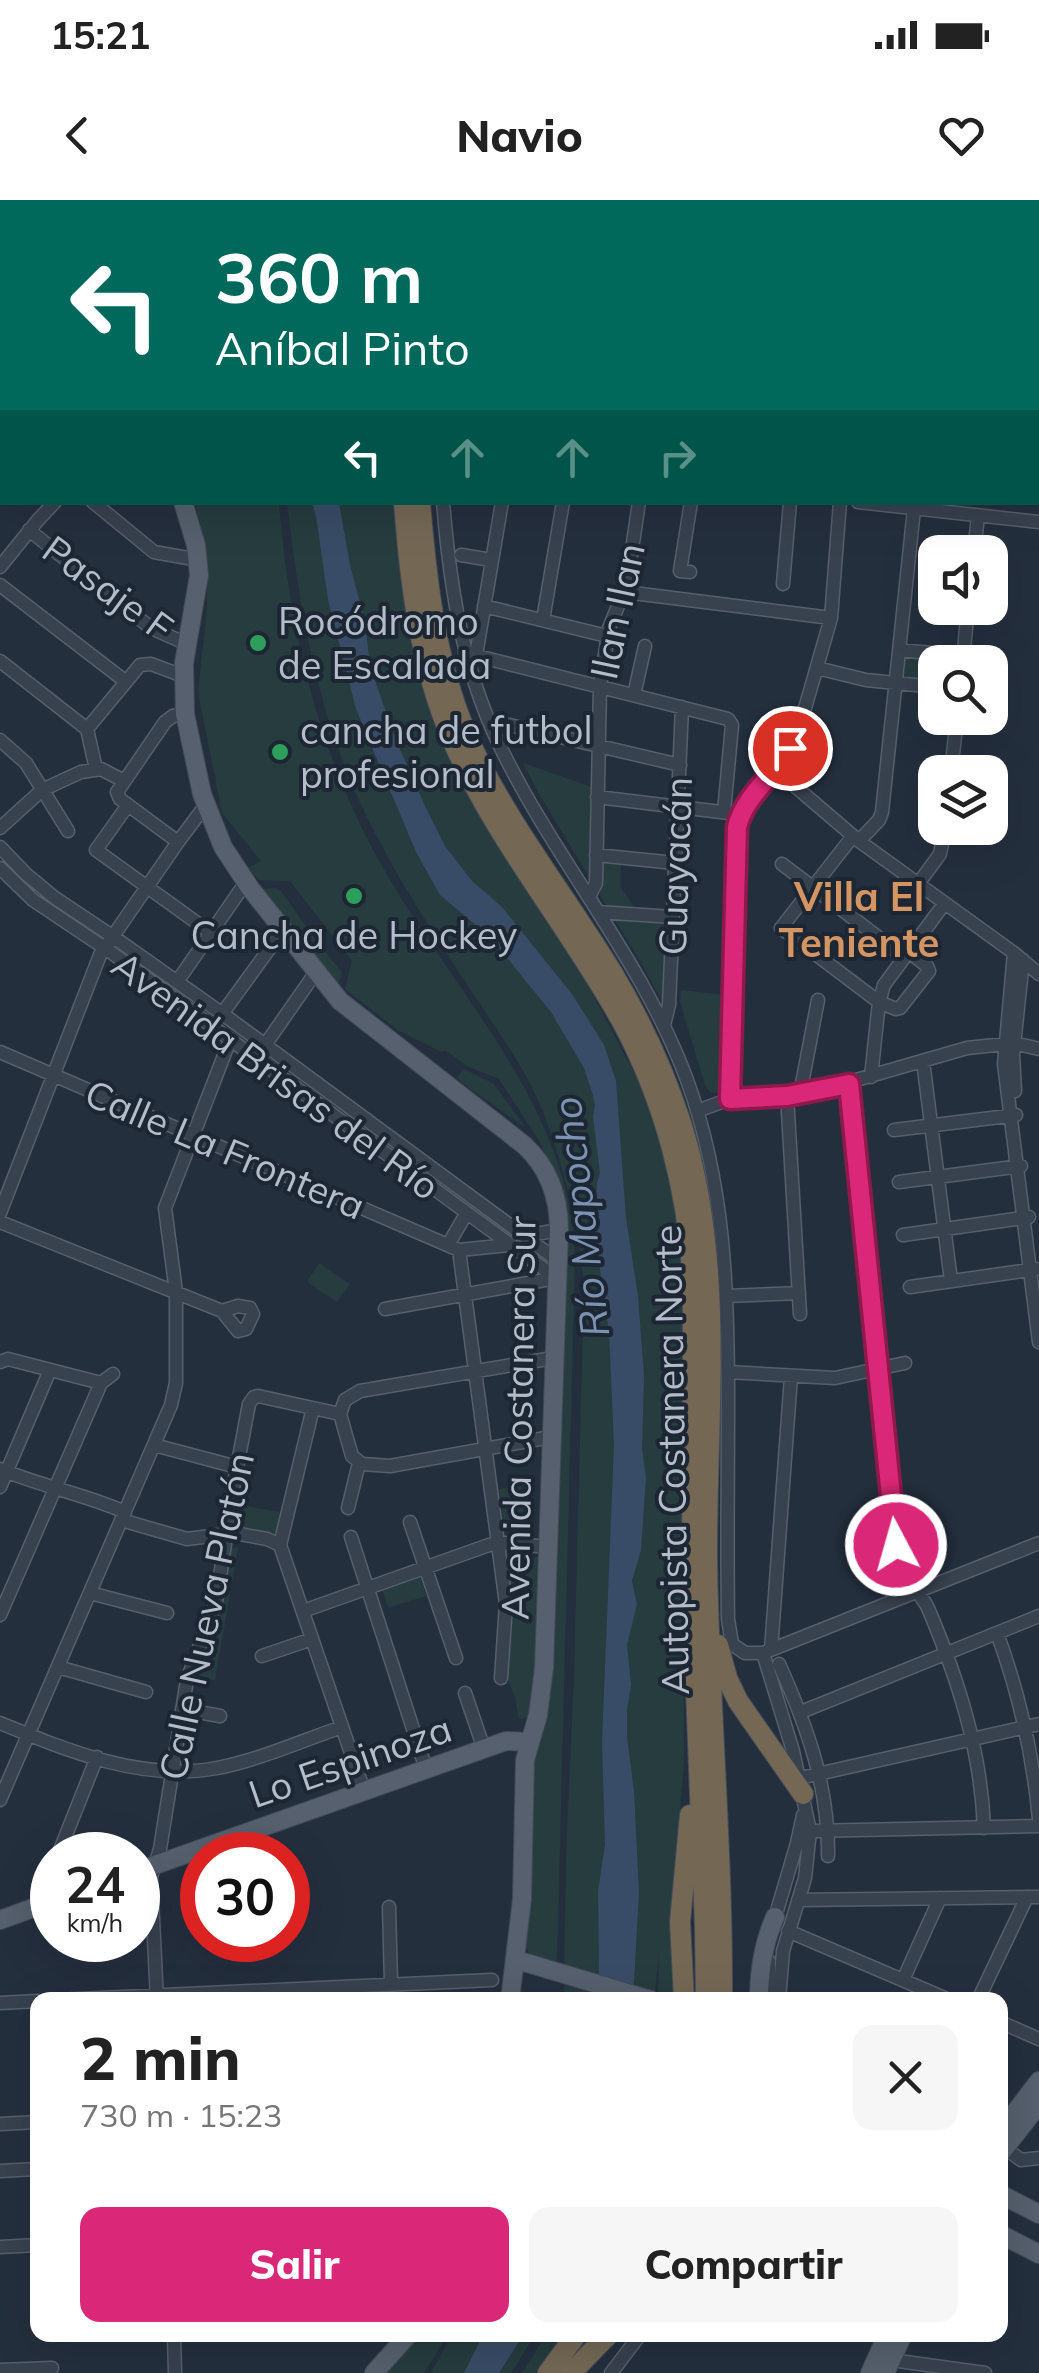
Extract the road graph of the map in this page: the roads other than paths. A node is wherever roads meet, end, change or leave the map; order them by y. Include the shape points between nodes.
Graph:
1 (51, 505) edge
2 (97, 505) edge
3 (185, 505) edge
4 (404, 505) edge
5 (420, 505) edge
6 (443, 505) edge
7 (501, 505) edge
8 (562, 505) edge
9 (639, 505) edge
10 (691, 505) edge
11 (790, 505) edge
12 (840, 505) edge
13 (886, 505) edge
14 (914, 508) junction
15 (978, 516) junction
16 (1039, 522) edge
17 (29, 530) junction
18 (976, 535) edge
19 (461, 554) dead end
20 (198, 560) junction
21 (492, 560) junction
22 (0, 567) edge
23 (690, 572) dead end
24 (783, 584) dead end
25 (0, 585) edge
26 (625, 592) junction
27 (484, 606) junction
28 (831, 618) junction
29 (543, 620) junction
30 (607, 636) junction
31 (187, 644) junction
32 (644, 646) dead end
33 (900, 650) junction
34 (918, 653) edge
35 (470, 654) junction
36 (0, 662) edge
37 (817, 668) junction
38 (183, 676) junction
39 (125, 682) junction
40 (896, 684) junction
41 (600, 686) junction
42 (918, 686) edge
43 (634, 695) junction
44 (682, 707) junction
45 (186, 714) junction
46 (488, 720) junction
47 (87, 729) junction
48 (0, 740) edge
49 (598, 747) junction
50 (790, 748) junction
51 (680, 765) junction
52 (96, 769) junction
53 (776, 770) junction
54 (788, 780) junction
55 (124, 781) junction
56 (42, 790) junction
57 (597, 797) junction
58 (124, 802) junction
59 (206, 806) junction
60 (678, 806) junction
61 (724, 812) junction
62 (741, 814) junction
63 (0, 828) edge
64 (68, 830) dead end
65 (856, 839) junction
66 (178, 842) junction
67 (942, 845) edge
68 (0, 847) edge
69 (596, 855) junction
70 (676, 863) junction
71 (782, 864) dead end
72 (0, 868) edge
73 (246, 882) junction
74 (918, 884) junction
75 (146, 886) junction
76 (813, 888) junction
77 (589, 897) junction
78 (944, 904) junction
79 (598, 912) junction
80 (673, 917) junction
81 (283, 930) junction
82 (211, 933) junction
83 (108, 942) junction
84 (906, 954) junction
85 (1018, 956) junction
86 (316, 972) junction
87 (1039, 974) edge
88 (177, 982) junction
89 (818, 1000) dead end
90 (879, 1002) junction
91 (222, 1014) junction
92 (664, 1025) junction
93 (230, 1040) junction
94 (1009, 1044) junction
95 (265, 1045) junction
96 (1039, 1049) edge
97 (0, 1052) edge
98 (922, 1061) junction
99 (54, 1075) junction
100 (871, 1077) junction
101 (849, 1084) junction
102 (794, 1095) junction
103 (730, 1099) junction
104 (697, 1111) junction
105 (1014, 1115) junction
106 (931, 1126) junction
107 (894, 1130) dead end
108 (192, 1134) junction
109 (1021, 1166) junction
110 (938, 1177) junction
111 (899, 1182) dead end
112 (0, 1213) edge
113 (466, 1214) junction
114 (1027, 1218) junction
115 (0, 1222) edge
116 (944, 1229) junction
117 (559, 1230) junction
118 (903, 1235) dead end
119 (524, 1236) junction
120 (509, 1245) junction
121 (454, 1247) junction
122 (556, 1269) junction
123 (1036, 1270) edge
124 (951, 1281) junction
125 (910, 1287) dead end
126 (176, 1292) junction
127 (799, 1293) junction
128 (466, 1295) junction
129 (727, 1296) junction
130 (384, 1309) dead end
131 (222, 1311) dead end
132 (800, 1314) dead end
133 (1039, 1342) edge
134 (553, 1358) junction
135 (1, 1361) edge
136 (904, 1363) dead end
137 (50, 1370) junction
138 (878, 1370) junction
139 (476, 1372) junction
140 (728, 1372) junction
141 (791, 1376) junction
142 (313, 1408) junction
143 (340, 1414) junction
144 (551, 1437) junction
145 (154, 1445) junction
146 (485, 1448) junction
147 (359, 1463) junction
148 (236, 1467) junction
149 (3, 1470) edge
150 (0, 1487) edge
151 (56, 1487) junction
152 (348, 1508) dead end
153 (123, 1516) junction
154 (410, 1522) dead end
155 (226, 1534) junction
156 (351, 1537) dead end
157 (499, 1543) junction
158 (1039, 1543) edge
159 (280, 1544) junction
160 (548, 1547) junction
161 (425, 1567) junction
162 (368, 1588) junction
163 (708, 1590) junction
164 (918, 1592) junction
165 (90, 1593) junction
166 (303, 1611) junction
167 (167, 1613) dead end
168 (0, 1615) edge
169 (1039, 1616) edge
170 (997, 1633) junction
171 (312, 1639) junction
172 (767, 1652) junction
173 (946, 1654) junction
174 (262, 1656) dead end
175 (456, 1658) dead end
176 (779, 1664) dead end
177 (58, 1667) junction
178 (500, 1678) dead end
179 (146, 1692) dead end
180 (465, 1693) dead end
181 (182, 1709) junction
182 (801, 1712) junction
183 (220, 1716) dead end
184 (0, 1723) edge
185 (1032, 1726) edge
186 (342, 1727) junction
187 (28, 1734) junction
188 (973, 1739) junction
189 (529, 1742) junction
190 (697, 1743) junction
191 (484, 1749) junction
192 (98, 1757) junction
193 (426, 1769) junction
194 (172, 1771) junction
195 (820, 1773) junction
196 (802, 1790) junction
197 (364, 1791) junction
198 (0, 1800) edge
199 (1039, 1819) edge
200 (1039, 1826) edge
201 (984, 1828) junction
202 (828, 1830) junction
203 (810, 1831) junction
204 (67, 1832) edge
205 (160, 1849) edge
206 (828, 1856) dead end
207 (160, 1863) edge
208 (1033, 1897) edge
209 (940, 1898) junction
210 (798, 1900) junction
211 (389, 1908) dead end
212 (30, 1909) edge
213 (774, 1916) junction
214 (0, 1920) edge
215 (788, 1931) junction
216 (516, 1960) junction
217 (155, 1962) edge
218 (714, 1976) junction
219 (492, 1980) dead end
220 (903, 1980) junction
221 (391, 1984) junction
222 (157, 1992) edge
223 (257, 1992) edge
224 (511, 1992) edge
225 (624, 1992) edge
226 (684, 1992) edge
227 (709, 1992) edge
228 (719, 1992) edge
229 (758, 1992) edge
230 (769, 1992) edge
231 (780, 1992) edge
232 (930, 1992) edge
233 (982, 1992) edge
234 (30, 2001) edge
235 (0, 2002) edge
236 (1008, 2025) edge
237 (1039, 2039) edge
238 (1039, 2081) edge
239 (1039, 2104) edge
240 (30, 2122) edge
241 (0, 2124) edge
242 (1008, 2133) edge
243 (1008, 2137) edge
244 (1008, 2150) edge
245 (1039, 2158) edge
246 (30, 2169) edge
247 (0, 2171) edge
248 (1008, 2198) edge
249 (1039, 2214) edge
250 (1008, 2238) edge
251 (30, 2245) edge
252 (0, 2247) edge
253 (1039, 2254) edge
254 (174, 2342) edge
255 (402, 2342) edge
256 (594, 2342) edge
257 (635, 2342) edge
258 (884, 2342) edge
259 (900, 2342) edge
260 (570, 2354) edge
261 (888, 2367) edge
262 (52, 2368) dead end
263 (0, 2370) edge
264 (176, 2373) edge
265 (374, 2373) edge
266 (548, 2373) edge
267 (611, 2373) edge
268 (870, 2373) edge
269 (985, 2373) edge

1 - 17 street
2 - 20 street via 151,550
3 - 20 main road, Avenida Costanera Sur
4 - 190 highway, Autopista Costanera Norte via 420,634 451,736 485,804 629,1035 680,1180 694,1286
5 - 163 highway, Autopista Costanera Norte via 437,641 465,730 642,1025 689,1148 710,1290
6 - 35 street via 451,579
7 - 21 street
8 - 29 street
9 - 26 street, Ilan Ilan
10 - 23 street via 680,571
11 - 24 street
12 - 28 street
13 - 14 street
14 - 15 street
14 - 33 street
15 - 16 street
15 - 18 street
17 - 22 street
17 - 31 street, Pasaje F via 151,628
19 - 21 street
20 - 31 main road, Avenida Costanera Sur
21 - 27 street
25 - 39 street
26 - 28 street
26 - 30 street, Ilan Ilan
27 - 29 street
27 - 35 street
28 - 37 street
29 - 30 street
30 - 41 street, Ilan Ilan
31 - 38 main road, Avenida Costanera Sur
32 - 43 street
33 - 34 street
33 - 40 street
35 - 41 street
35 - 46 street
36 - 47 street
37 - 40 street
37 - 50 street
38 - 39 street via 144,664
38 - 45 main road, Avenida Costanera Sur
39 - 47 street
40 - 42 street
40 - 65 street via 882,812
41 - 43 street
41 - 49 street, Ilan Ilan
43 - 44 street
44 - 51 street, Guayacán
44 - 61 street via 732,725
45 - 55 street via 166,722
45 - 59 main road, Avenida Costanera Sur
46 - 49 street
46 - 77 street
47 - 52 street
48 - 56 street via 26,763
49 - 51 street
49 - 57 street, Ilan Ilan
50 - 53 street
50 - 54 street
51 - 60 street, Guayacán
52 - 55 street
52 - 56 street
53 - 54 street
53 - 62 street
54 - 65 street
55 - 58 street via 118,792
56 - 63 street
56 - 64 street
57 - 60 street
57 - 69 street, Ilan Ilan
58 - 66 street
58 - 75 street via 96,850
59 - 66 street
59 - 73 main road, Avenida Costanera Sur
60 - 61 street
60 - 70 street, Guayacán
61 - 62 street
62 - 103 street
65 - 74 street
65 - 76 street
66 - 75 street
67 - 74 street
68 - 83 street, Avenida Brisas del Río
69 - 70 street
69 - 77 street, Ilan Ilan
70 - 80 street, Guayacán
71 - 76 street
72 - 83 street, Avenida Brisas del Río via 33,900
73 - 81 main road, Avenida Costanera Sur
73 - 82 street
74 - 78 street
75 - 82 street
75 - 83 street
76 - 84 street
76 - 90 street via 782,928
77 - 79 street
78 - 84 street
78 - 85 street
79 - 80 street
79 - 92 street
80 - 92 street, Guayacán
81 - 86 main road, Avenida Costanera Sur
81 - 91 street
82 - 88 street
83 - 88 street, Avenida Brisas del Río
83 - 93 street, Avenida Brisas del Río
83 - 99 street
84 - 90 street
84 - 90 street via 928,972 899,1008
85 - 87 street
85 - 94 street
86 - 95 street
86 - 117 main road, Avenida Costanera Sur via 347,1008 532,1152 553,1186
88 - 91 street, Avenida Brisas del Río
89 - 102 street
90 - 100 street
91 - 95 street, Avenida Brisas del Río
92 - 104 street
93 - 108 street
93 - 113 street, Avenida Brisas del Río
94 - 96 street
94 - 98 street
94 - 105 street
95 - 119 street, Avenida Brisas del Río
97 - 99 street, Calle La Frontera
98 - 100 street
98 - 106 street
99 - 108 street, Calle La Frontera
99 - 112 street
100 - 101 street
101 - 102 street
101 - 138 street
102 - 103 street
102 - 127 street
103 - 104 street
104 - 129 street via 718,1195
105 - 106 street
105 - 109 street
106 - 107 street
106 - 110 street
108 - 121 street, Calle La Frontera
108 - 126 street via 165,1208
109 - 110 street
109 - 114 street
110 - 111 street
110 - 116 street
113 - 120 street, Avenida Brisas del Río
113 - 121 street
114 - 116 street
114 - 123 street
115 - 126 street
116 - 118 street
116 - 124 street
117 - 119 street
117 - 122 main road, Avenida Costanera Sur
119 - 122 street, Avenida Brisas del Río
120 - 121 street, Calle La Frontera
120 - 122 street, Avenida Brisas del Río
121 - 128 street
122 - 128 street
122 - 134 main road, Avenida Costanera Sur
123 - 124 street
123 - 133 street
124 - 125 street
126 - 131 street
126 - 145 street via 175,1390
127 - 129 street
127 - 132 street
128 - 130 street
128 - 139 street
129 - 140 street
134 - 139 street
134 - 144 main road, Avenida Costanera Sur
135 - 137 street
136 - 138 street
137 - 149 street
137 - 151 street via 107,1378
138 - 141 street
138 - 164 street via 896,1545
139 - 143 street via 356,1392
139 - 146 street
140 - 141 street
140 - 172 street via 729,1633 740,1651
141 - 172 street
142 - 143 street, Calle Nueva Platón
142 - 148 street, Calle Nueva Platón via 254,1397
142 - 159 street
143 - 147 street
144 - 146 street
144 - 160 main road, Avenida Costanera Sur
145 - 148 street
145 - 153 street
146 - 147 street via 399,1465
146 - 157 street
147 - 152 street
148 - 155 street, Calle Nueva Platón
149 - 150 street
149 - 151 street
151 - 153 street
151 - 168 street
153 - 155 street via 187,1539
153 - 165 street
154 - 161 street
155 - 159 street
155 - 181 street, Calle Nueva Platón via 216,1602
156 - 162 street
157 - 160 street
157 - 161 street
157 - 178 street via 506,1604
158 - 164 street
159 - 166 street
160 - 189 main road, Avenida Costanera Sur via 543,1688
161 - 162 street
161 - 175 street
162 - 166 street
162 - 193 street
163 - 196 highway via 730,1686
163 - 218 highway, Autopista Costanera Norte
164 - 172 street
164 - 173 street
165 - 167 street
165 - 177 street
166 - 171 street
169 - 170 street
170 - 173 street
170 - 185 street
171 - 174 street
171 - 186 street
172 - 196 street
173 - 182 street
173 - 188 street
176 - 182 street
177 - 179 street
177 - 187 street
180 - 191 street
181 - 183 street
181 - 194 street, Calle Nueva Platón
182 - 195 street
184 - 187 street
185 - 188 street
185 - 199 street
186 - 194 street via 226,1766
186 - 197 street
187 - 192 street
187 - 198 street
188 - 195 street
188 - 201 street
189 - 191 main road, Lo Espinoza
189 - 216 main road, Avenida Costanera Sur
190 - 218 highway, Autopista Costanera Norte
190 - 226 highway via 680,1922
191 - 193 main road, Lo Espinoza
192 - 194 street
192 - 204 street
193 - 197 main road, Lo Espinoza
194 - 205 street, Calle Nueva Platón
195 - 196 street
195 - 202 street
196 - 203 street
196 - 213 street via 797,1844
197 - 207 main road, Lo Espinoza
200 - 201 street
201 - 202 street
202 - 203 street
202 - 206 street
203 - 210 street
208 - 209 street
208 - 233 street
209 - 210 street
209 - 220 street
210 - 215 street
211 - 221 street
212 - 214 main road
213 - 229 main road
213 - 230 street
215 - 220 street
215 - 231 street
216 - 224 main road, Avenida Costanera Sur
216 - 225 main road
217 - 222 street, Calle Nueva Platón
218 - 227 highway, Autopista Costanera Norte
218 - 228 highway, Autopista Costanera Norte
219 - 221 street
220 - 232 street
221 - 223 street
234 - 235 street
236 - 237 street
238 - 242 main road
239 - 243 main road
240 - 241 street
244 - 245 street via 1022,2160
246 - 247 street
248 - 249 main road
250 - 253 main road
251 - 252 street
254 - 264 street
255 - 265 main road
256 - 260 highway
257 - 267 street
258 - 268 main road
259 - 261 main road
260 - 266 highway
261 - 269 street
262 - 263 street

